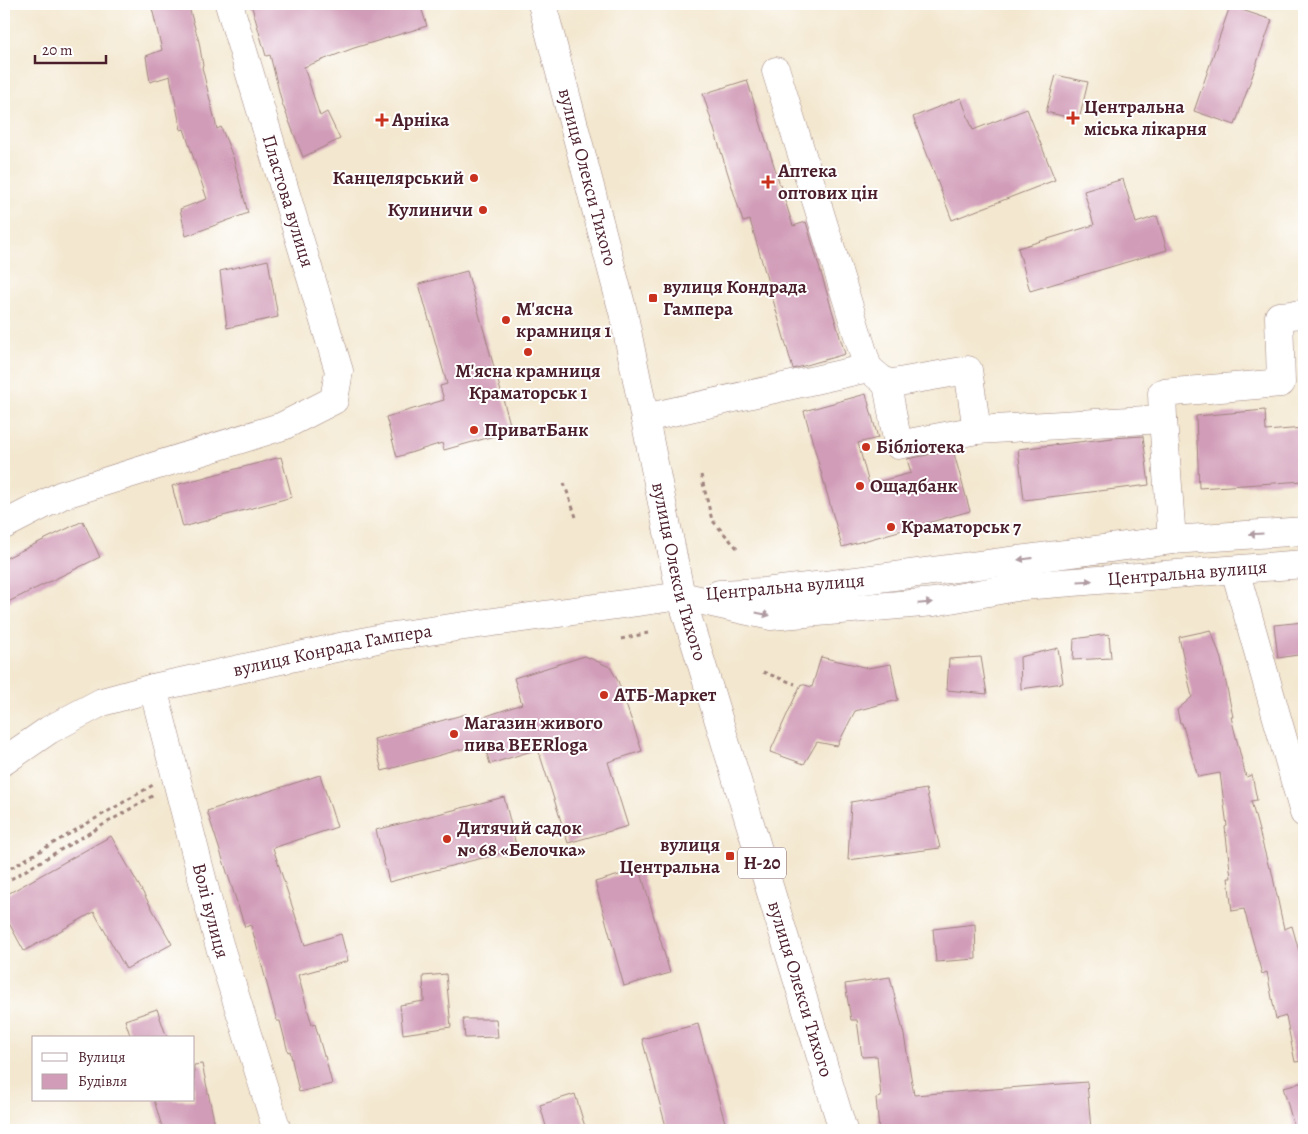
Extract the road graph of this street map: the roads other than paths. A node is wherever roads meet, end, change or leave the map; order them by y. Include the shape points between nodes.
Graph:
1 (229, 4) edge
2 (542, 4) edge
3 (776, 71) dead end
4 (1304, 314) edge
5 (878, 376) junction
6 (644, 418) junction
7 (1163, 419) junction
8 (978, 430) junction
9 (4, 525) edge
10 (1304, 531) edge
11 (1172, 540) junction
12 (1304, 564) edge
13 (1235, 570) junction
14 (681, 596) junction
15 (153, 688) junction
16 (4, 762) edge
17 (1304, 814) edge
18 (276, 1130) edge
19 (842, 1130) edge

1 - 9 street, Пластова вулиця via 339,371 334,400 283,426 62,495
2 - 6 street, вулиця Олекси Тихого / Н-20 via 624,316
3 - 5 street
4 - 7 street via 1279,316 1281,383 1162,393
5 - 6 street
5 - 8 street via 968,370
5 - 8 street via 898,445
6 - 14 street, вулиця Олекси Тихого / Н-20
7 - 8 street
7 - 11 street
10 -> 11 street, Центральна вулиця
11 -> 14 street, Центральна вулиця via 763,592
12 - 13 street, Центральна вулиця
14 -> 13 street, Центральна вулиця via 771,616 934,602 1022,586
13 - 17 street
14 - 15 street, вулиця Конрада Гампера via 386,637
14 - 19 street, вулиця Олекси Тихого / Н-20
15 - 16 street, вулиця Конрада Гампера via 102,702 49,730
15 - 18 street, Волі вулиця via 219,944

